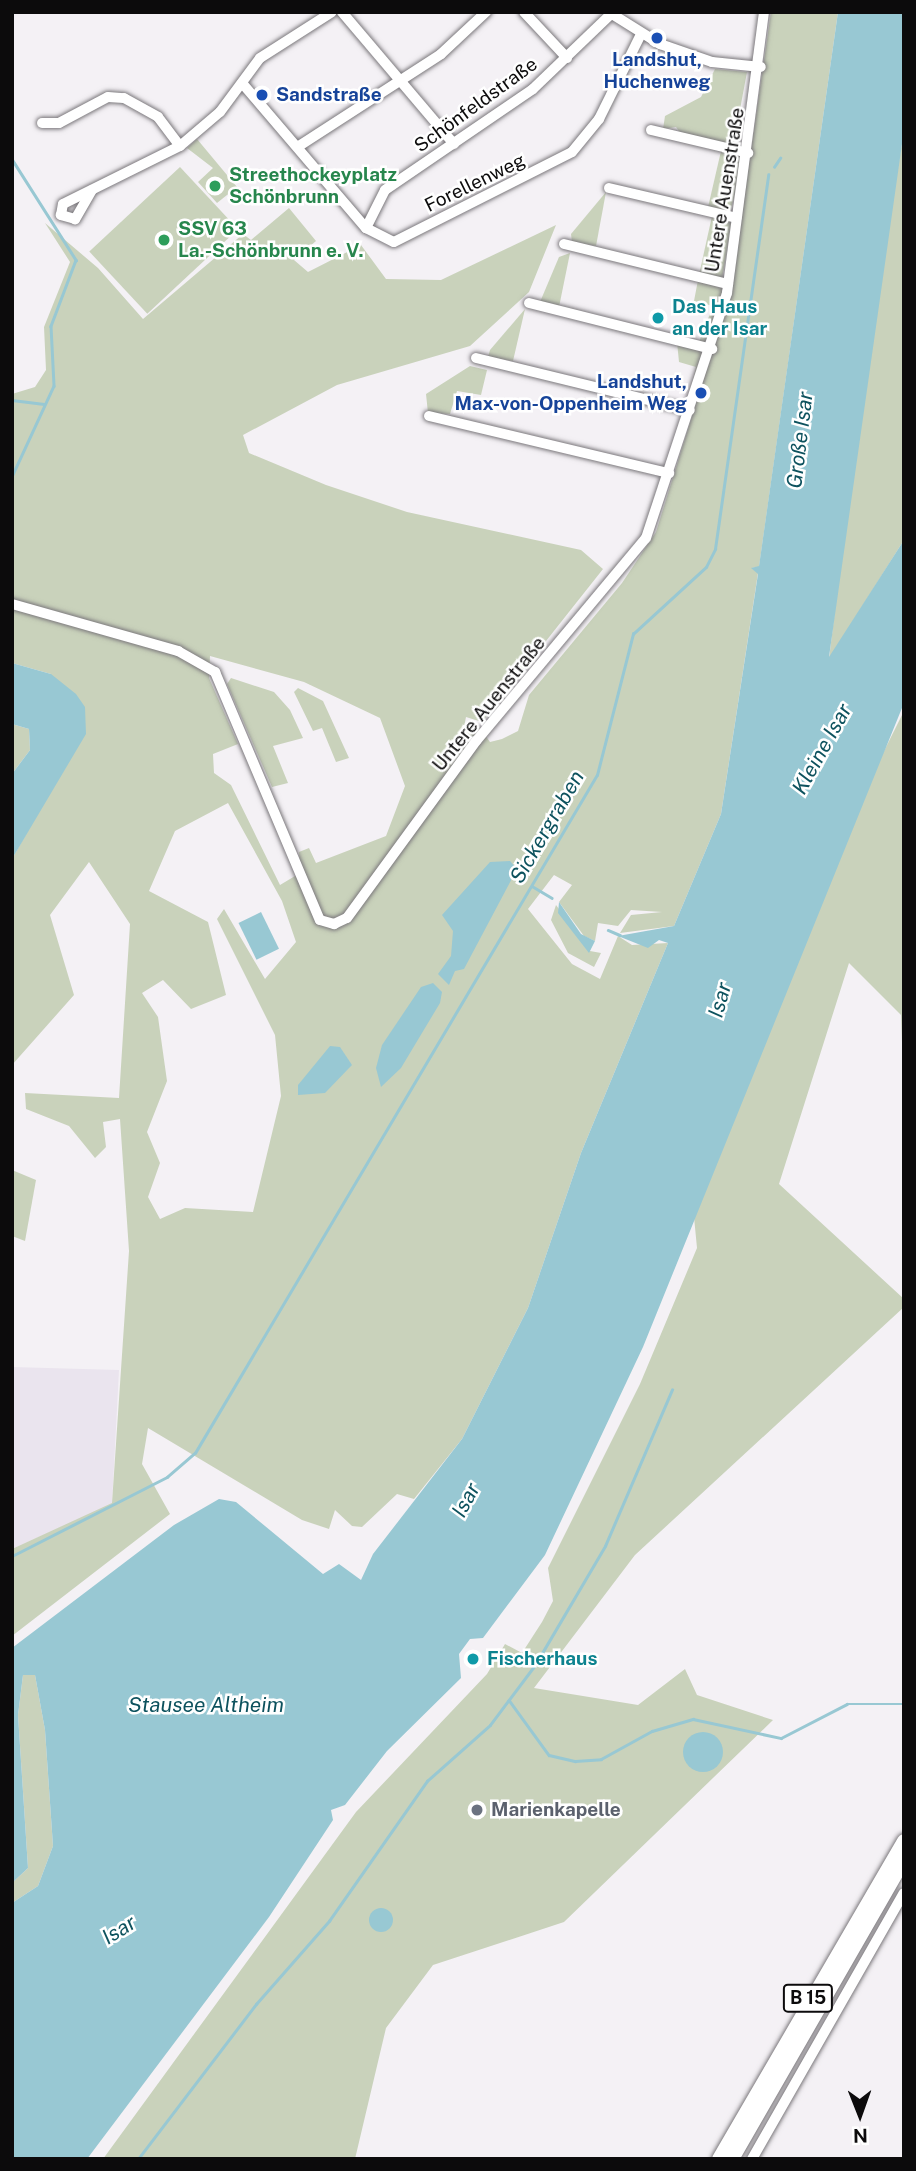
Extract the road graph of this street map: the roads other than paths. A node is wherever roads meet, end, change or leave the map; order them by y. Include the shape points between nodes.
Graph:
1 (332, 12) edge
2 (342, 12) edge
3 (486, 12) edge
4 (524, 12) edge
5 (764, 12) edge
6 (612, 13) edge
7 (641, 34) junction
8 (567, 58) junction
9 (761, 67) junction
10 (401, 81) junction
11 (242, 83) junction
12 (42, 122) dead end
13 (651, 130) dead end
14 (454, 144) junction
15 (180, 146) junction
16 (299, 146) junction
17 (748, 153) junction
18 (609, 188) dead end
19 (92, 190) dead end
20 (737, 218) junction
21 (366, 228) junction
22 (564, 244) dead end
23 (728, 284) junction
24 (529, 303) dead end
25 (712, 349) junction
26 (476, 358) dead end
27 (690, 411) junction
28 (429, 416) dead end
29 (669, 472) junction
30 (12, 604) edge
31 (904, 1841) edge
32 (904, 1860) edge
33 (904, 1894) edge
34 (719, 2159) edge
35 (732, 2159) edge
36 (752, 2159) edge

1 - 11 street via 260,58
2 - 10 street
3 - 10 street
4 - 8 street
5 - 9 street, Untere Auenstraße
6 - 7 street
6 - 8 street, Schönfeldstraße
7 - 9 street via 712,62
7 - 21 street, Forellenweg via 599,119 572,152 402,240 381,239
8 - 14 street, Schönfeldstraße
9 - 17 street, Untere Auenstraße
10 - 14 street
10 - 16 street
11 - 15 street
11 - 16 street
12 - 15 street via 59,123 108,97 124,98 158,117
13 - 17 street
14 - 21 street, Schönfeldstraße via 384,190
15 - 19 street
16 - 21 street
17 - 20 street, Untere Auenstraße
18 - 20 street
20 - 23 street, Untere Auenstraße
22 - 23 street
23 - 25 street, Untere Auenstraße
24 - 25 street
25 - 27 street, Untere Auenstraße
26 - 27 street
27 - 29 street, Untere Auenstraße
28 - 29 street
29 - 30 street, Untere Auenstraße via 639,550 477,740 340,923 320,920 215,672 157,644
31 - 34 highway, B 15
32 - 35 highway, B 15
33 - 36 street via 859,1965

